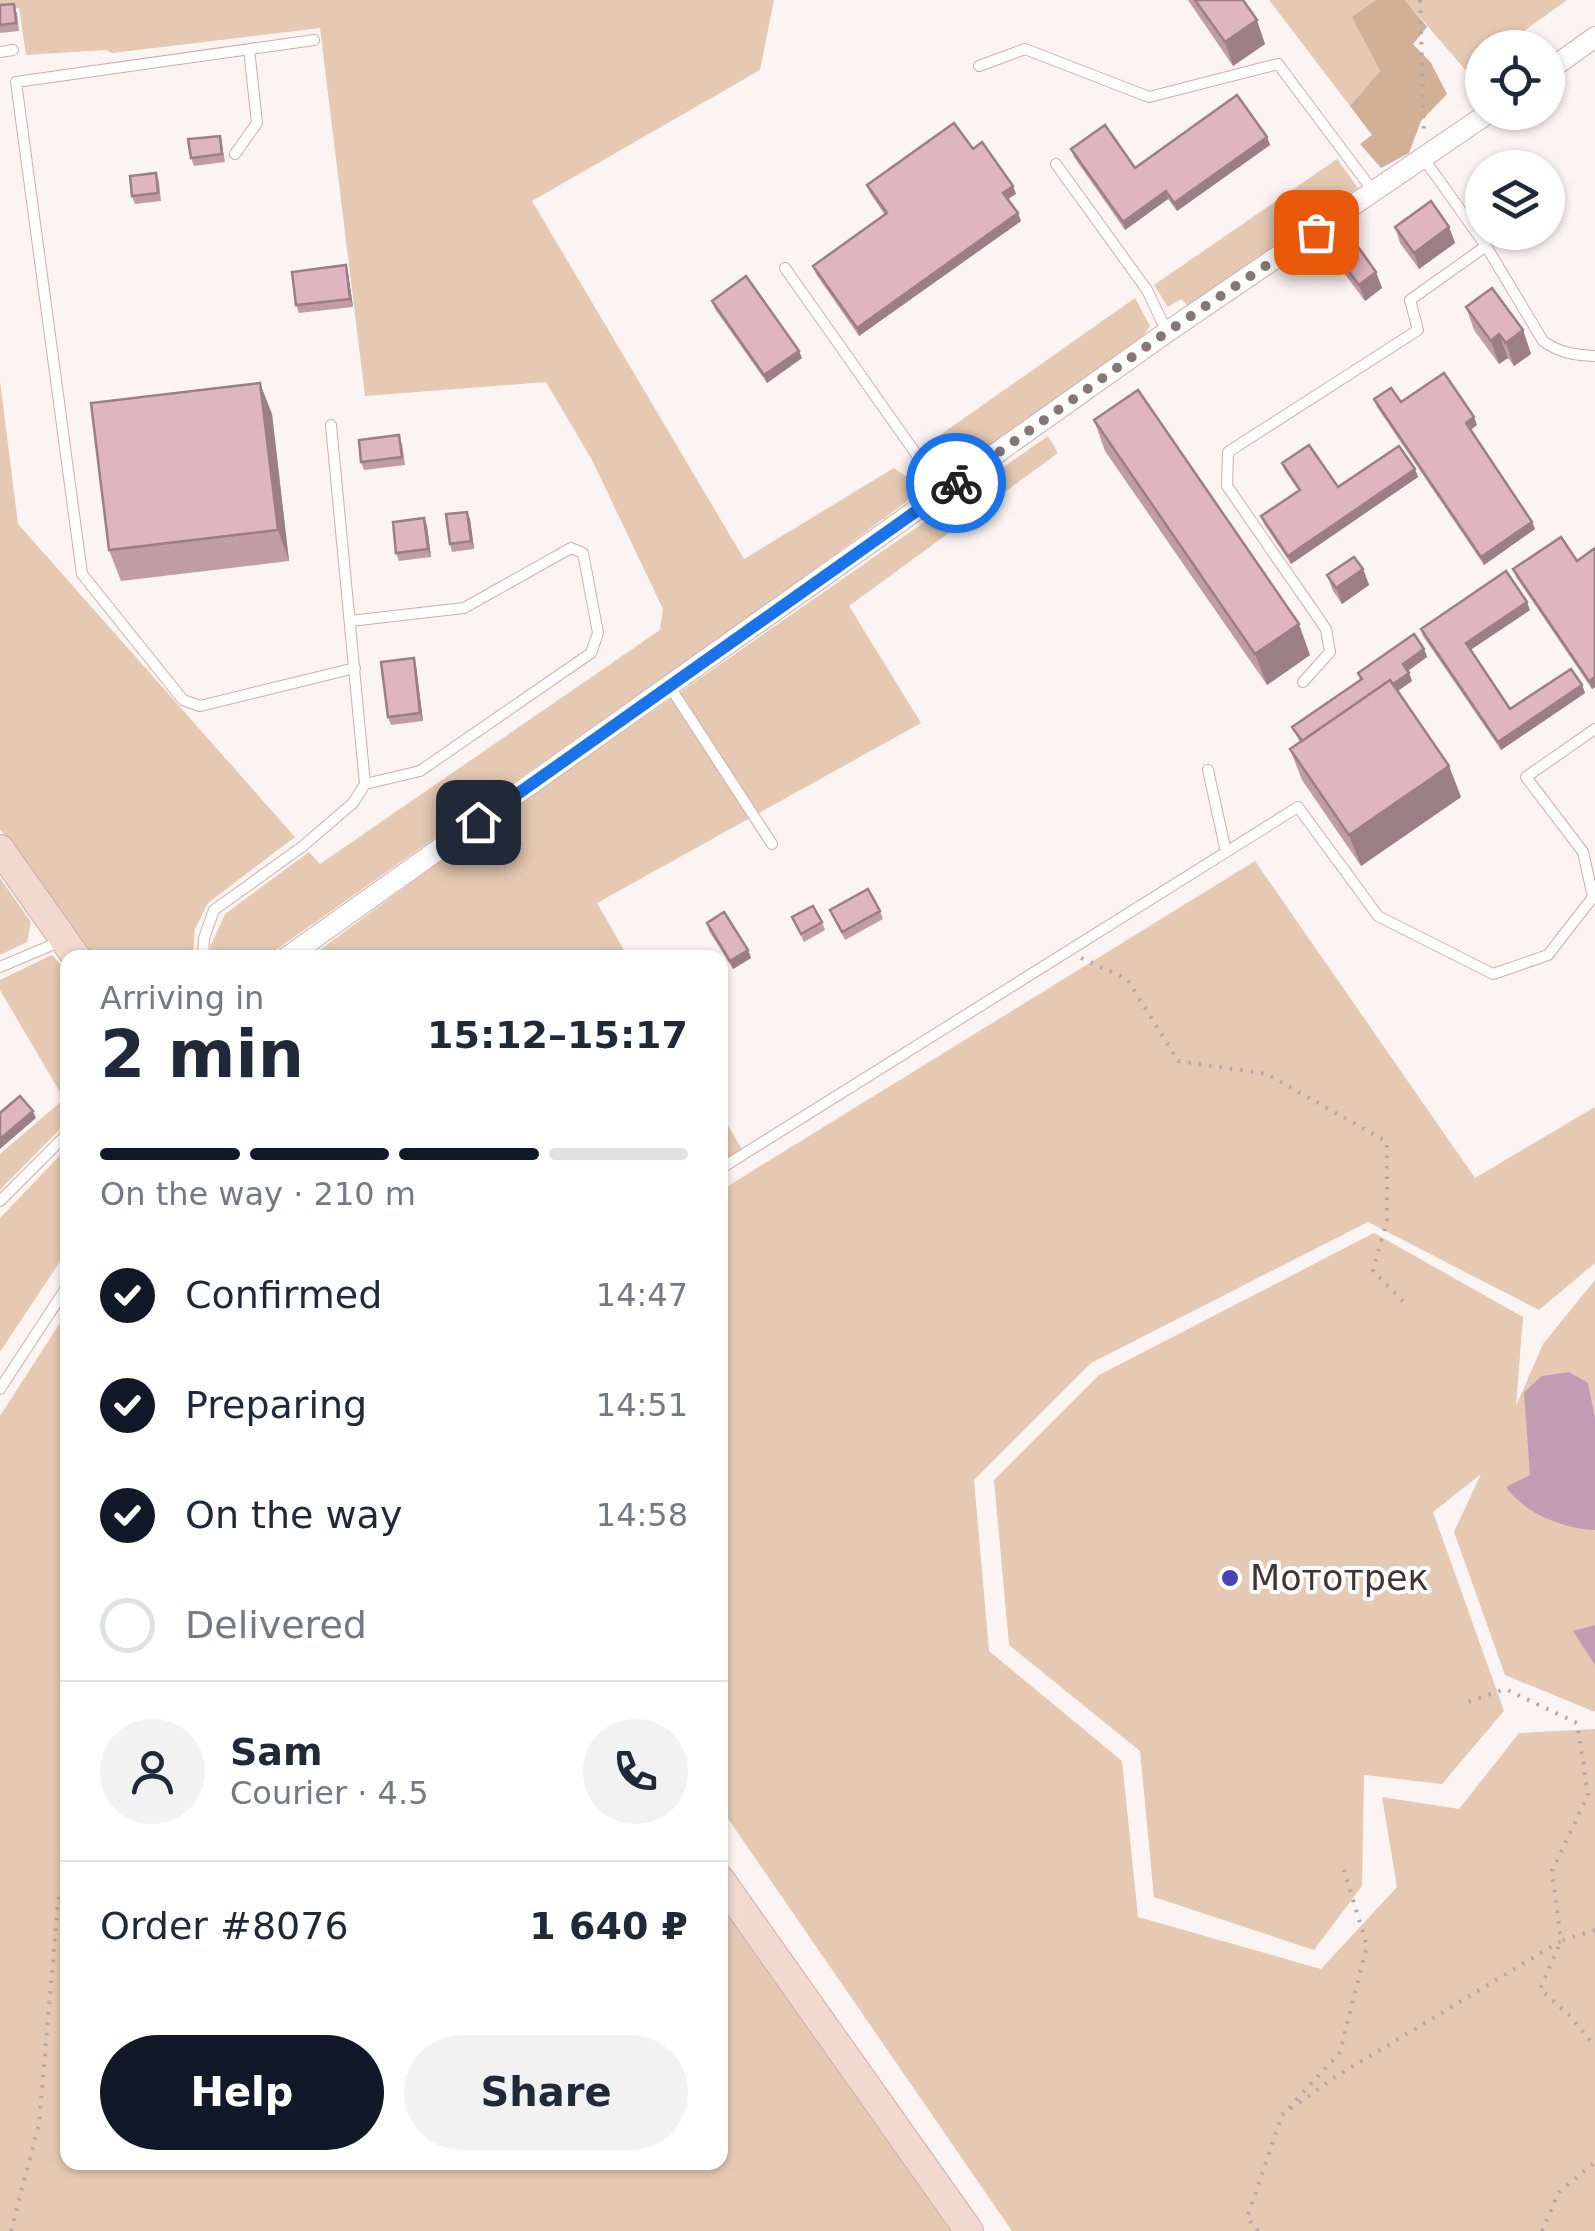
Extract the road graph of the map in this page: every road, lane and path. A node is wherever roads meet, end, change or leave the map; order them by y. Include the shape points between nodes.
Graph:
1 (1420, 0) edge
2 (1595, 37) edge
3 (314, 40) dead end
4 (248, 49) junction
5 (13, 50) dead end
6 (0, 52) edge
7 (1565, 59) edge
8 (979, 66) dead end
9 (1465, 130) edge
10 (235, 154) dead end
11 (1424, 160) junction
12 (1056, 164) dead end
13 (1375, 193) junction
14 (1465, 217) edge
15 (1480, 250) edge
16 (1488, 250) edge
17 (785, 268) dead end
18 (1167, 332) junction
19 (1595, 356) edge
20 (331, 425) dead end
21 (943, 492) junction
22 (350, 621) junction
23 (355, 668) junction
24 (1303, 682) dead end
25 (670, 688) junction
26 (1595, 729) edge
27 (1208, 770) dead end
28 (366, 784) junction
29 (772, 844) dead end
30 (0, 850) edge
31 (1226, 852) junction
32 (71, 949) edge
33 (203, 950) edge
34 (297, 950) edge
35 (60, 952) edge
36 (1067, 952) junction
37 (0, 967) edge
38 (60, 1141) edge
39 (728, 1165) edge
40 (0, 1201) edge
41 (60, 1297) edge
42 (1402, 1301) dead end
43 (0, 1389) edge
44 (1468, 1702) dead end
45 (1344, 1870) dead end
46 (728, 1890) edge
47 (60, 1895) edge
48 (1595, 1930) edge
49 (1562, 1941) junction
50 (1595, 2046) edge
51 (1282, 2115) junction
52 (1595, 2162) edge
53 (11, 2231) edge
54 (969, 2231) edge
55 (1258, 2231) edge
56 (1542, 2231) edge

1 - 11 path
2 - 7 street
3 - 4 lane
4 - 10 lane via 256,122
4 - 23 lane via 16,82 82,574 183,700 200,706
5 - 6 lane
8 - 13 lane via 1026,49 1149,97 1278,64
9 - 11 street
11 - 13 street
11 - 14 lane
12 - 18 lane via 1146,290
13 - 18 street
15 - 24 lane via 1410,300 1418,330 1228,452 1227,486 1326,629 1330,652
16 - 19 lane via 1543,341 1573,355
17 - 21 lane
18 - 21 street
20 - 22 lane
21 - 25 street
22 - 23 lane
22 - 28 lane via 464,608 571,548 583,553 598,633 592,654 420,771
23 - 28 lane
25 - 29 lane
25 - 34 street
26 - 31 lane via 1526,778 1583,852 1593,897 1548,955 1493,974 1378,916 1298,807
27 - 31 lane
28 - 33 lane via 353,804 303,846 214,910
30 - 32 main road
31 - 36 lane
35 - 37 lane
36 - 39 lane
36 - 42 path via 1127,978 1178,1061 1267,1074 1386,1142 1386,1220 1373,1271
38 - 40 lane
41 - 43 lane
44 - 49 path via 1505,1689 1577,1723 1588,1795 1552,1871
45 - 51 path via 1367,1946 1340,2052
46 - 54 main road
47 - 53 path via 40,2124
48 - 49 path
49 - 50 path via 1540,1989
49 - 51 path
51 - 55 path via 1247,2218
52 - 56 path via 1559,2192

